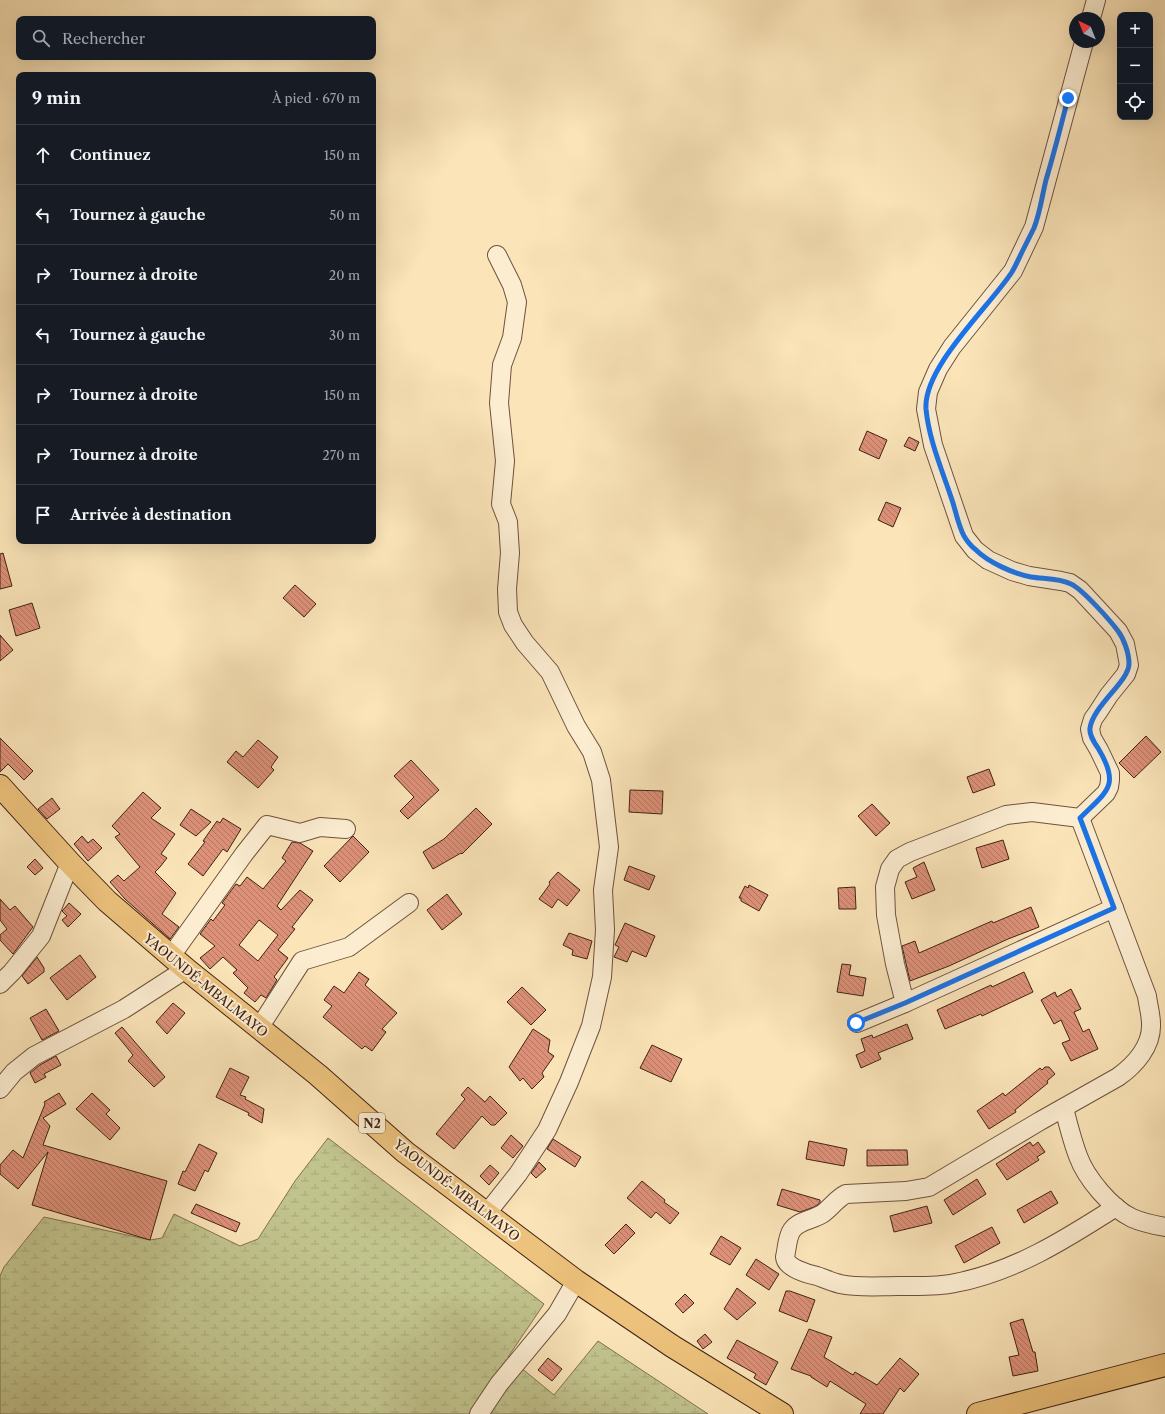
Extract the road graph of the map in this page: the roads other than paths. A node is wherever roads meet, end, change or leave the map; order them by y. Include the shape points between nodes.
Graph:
1 (1096, 0) edge
2 (1093, 12) edge
3 (1082, 48) edge
4 (498, 254) dead end
5 (0, 786) edge
6 (1080, 818) junction
7 (346, 829) dead end
8 (70, 863) junction
9 (409, 903) dead end
10 (1114, 908) junction
11 (179, 963) junction
12 (0, 984) edge
13 (905, 1003) junction
14 (856, 1023) dead end
15 (259, 1028) junction
16 (0, 1089) edge
17 (1064, 1108) junction
18 (1116, 1207) junction
19 (487, 1213) junction
20 (1165, 1227) edge
21 (576, 1281) junction
22 (1165, 1365) edge
23 (479, 1414) edge
24 (782, 1414) edge
25 (978, 1414) edge

1 - 2 street
3 - 6 street via 1034,227 1013,271 952,347 938,369 926,404 934,445 950,496 964,536 975,550 988,560 1012,571 1070,583 1080,590 1118,631 1125,644 1129,666 1126,674 1093,719 1090,729 1110,773 1109,787
4 - 19 street via 517,302 512,338 502,365 499,403 505,461 501,504 508,522 510,553 508,612 524,642 550,672 576,726 592,752 601,780 609,847 603,890 606,930 602,977 591,1026 547,1130 518,1174
5 - 8 main road, YAOUNDÉ-MBALMAYO / N2
6 - 10 street
6 - 13 street via 1032,812 1006,815 897,859 890,868 885,887 886,915
7 - 11 street via 320,827 300,832 267,825 244,854
8 - 11 main road, YAOUNDÉ-MBALMAYO / N2 via 107,901
8 - 12 street via 41,936
9 - 15 street via 349,947 302,961
10 - 13 street
10 - 17 street via 1147,996 1151,1023 1148,1041 1128,1070 1118,1078
11 - 15 main road, YAOUNDÉ-MBALMAYO / N2
11 - 16 street via 124,1009 34,1056 14,1072
13 - 14 street
15 - 19 main road, YAOUNDÉ-MBALMAYO / N2 via 318,1075 405,1152
17 - 18 street via 1078,1157 1092,1180
17 - 18 street via 929,1187 842,1196 823,1214 794,1227 786,1261 806,1273 841,1284 953,1284 987,1275 1029,1258
18 - 20 street via 1143,1223
19 - 21 main road, YAOUNDÉ-MBALMAYO / N2
21 - 23 street via 557,1314 498,1384
21 - 24 main road, YAOUNDÉ-MBALMAYO / N2 via 672,1346
22 - 25 main road

